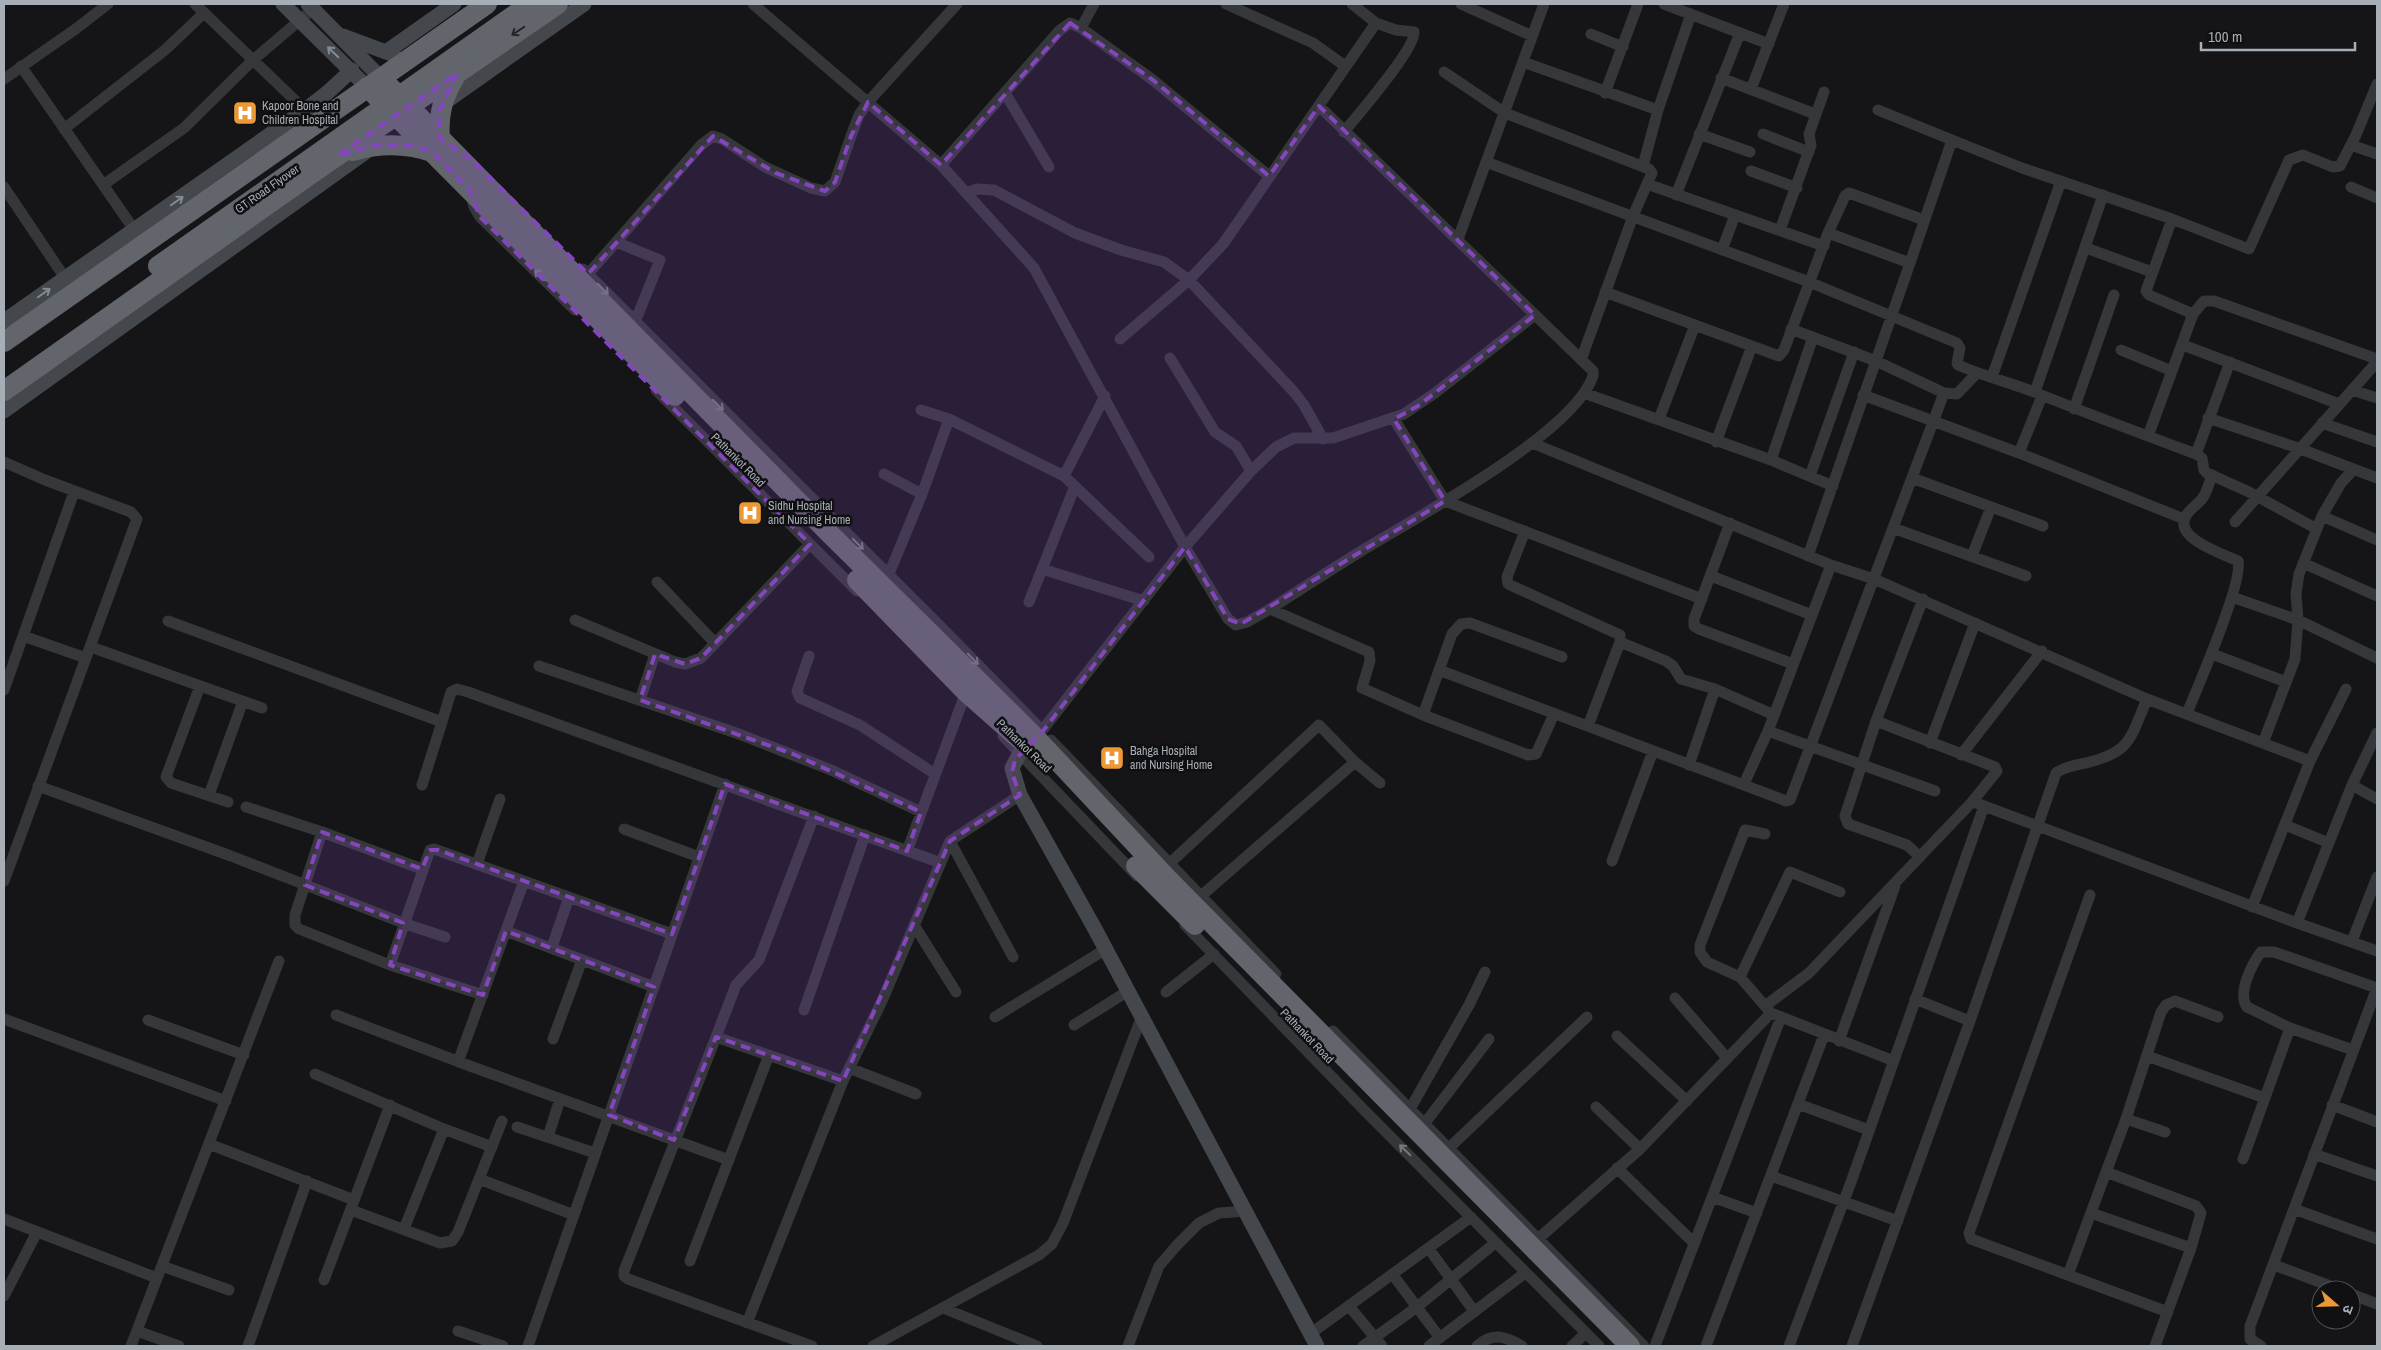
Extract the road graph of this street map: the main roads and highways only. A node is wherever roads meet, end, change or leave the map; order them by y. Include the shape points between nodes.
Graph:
1 (487, 4) edge
2 (509, 4) edge
3 (530, 4) edge
4 (558, 4) edge
5 (458, 73) junction
6 (374, 83) junction
7 (402, 111) junction
8 (436, 145) junction
9 (336, 156) junction
10 (154, 261) junction
11 (4, 342) edge
12 (4, 357) edge
13 (4, 374) edge
14 (4, 391) edge
15 (1031, 742) junction
16 (1611, 1346) edge
17 (1630, 1346) edge

1 - 6 highway
2 - 10 highway, GT Road Flyover
3 - 10 highway, GT Road Flyover, bridge
4 -> 5 highway
5 - 7 highway
5 - 8 highway via 441,105
6 - 7 highway
6 - 11 highway
7 - 8 highway
7 - 9 highway
8 - 9 highway via 376,144
8 - 15 highway via 829,533
8 - 15 highway, Pathankot Road via 469,190 822,544 965,695
9 - 14 highway
10 - 12 highway, GT Road Flyover
10 - 13 highway, GT Road Flyover
15 - 16 highway, Pathankot Road via 1165,897 1242,970
15 - 17 highway

